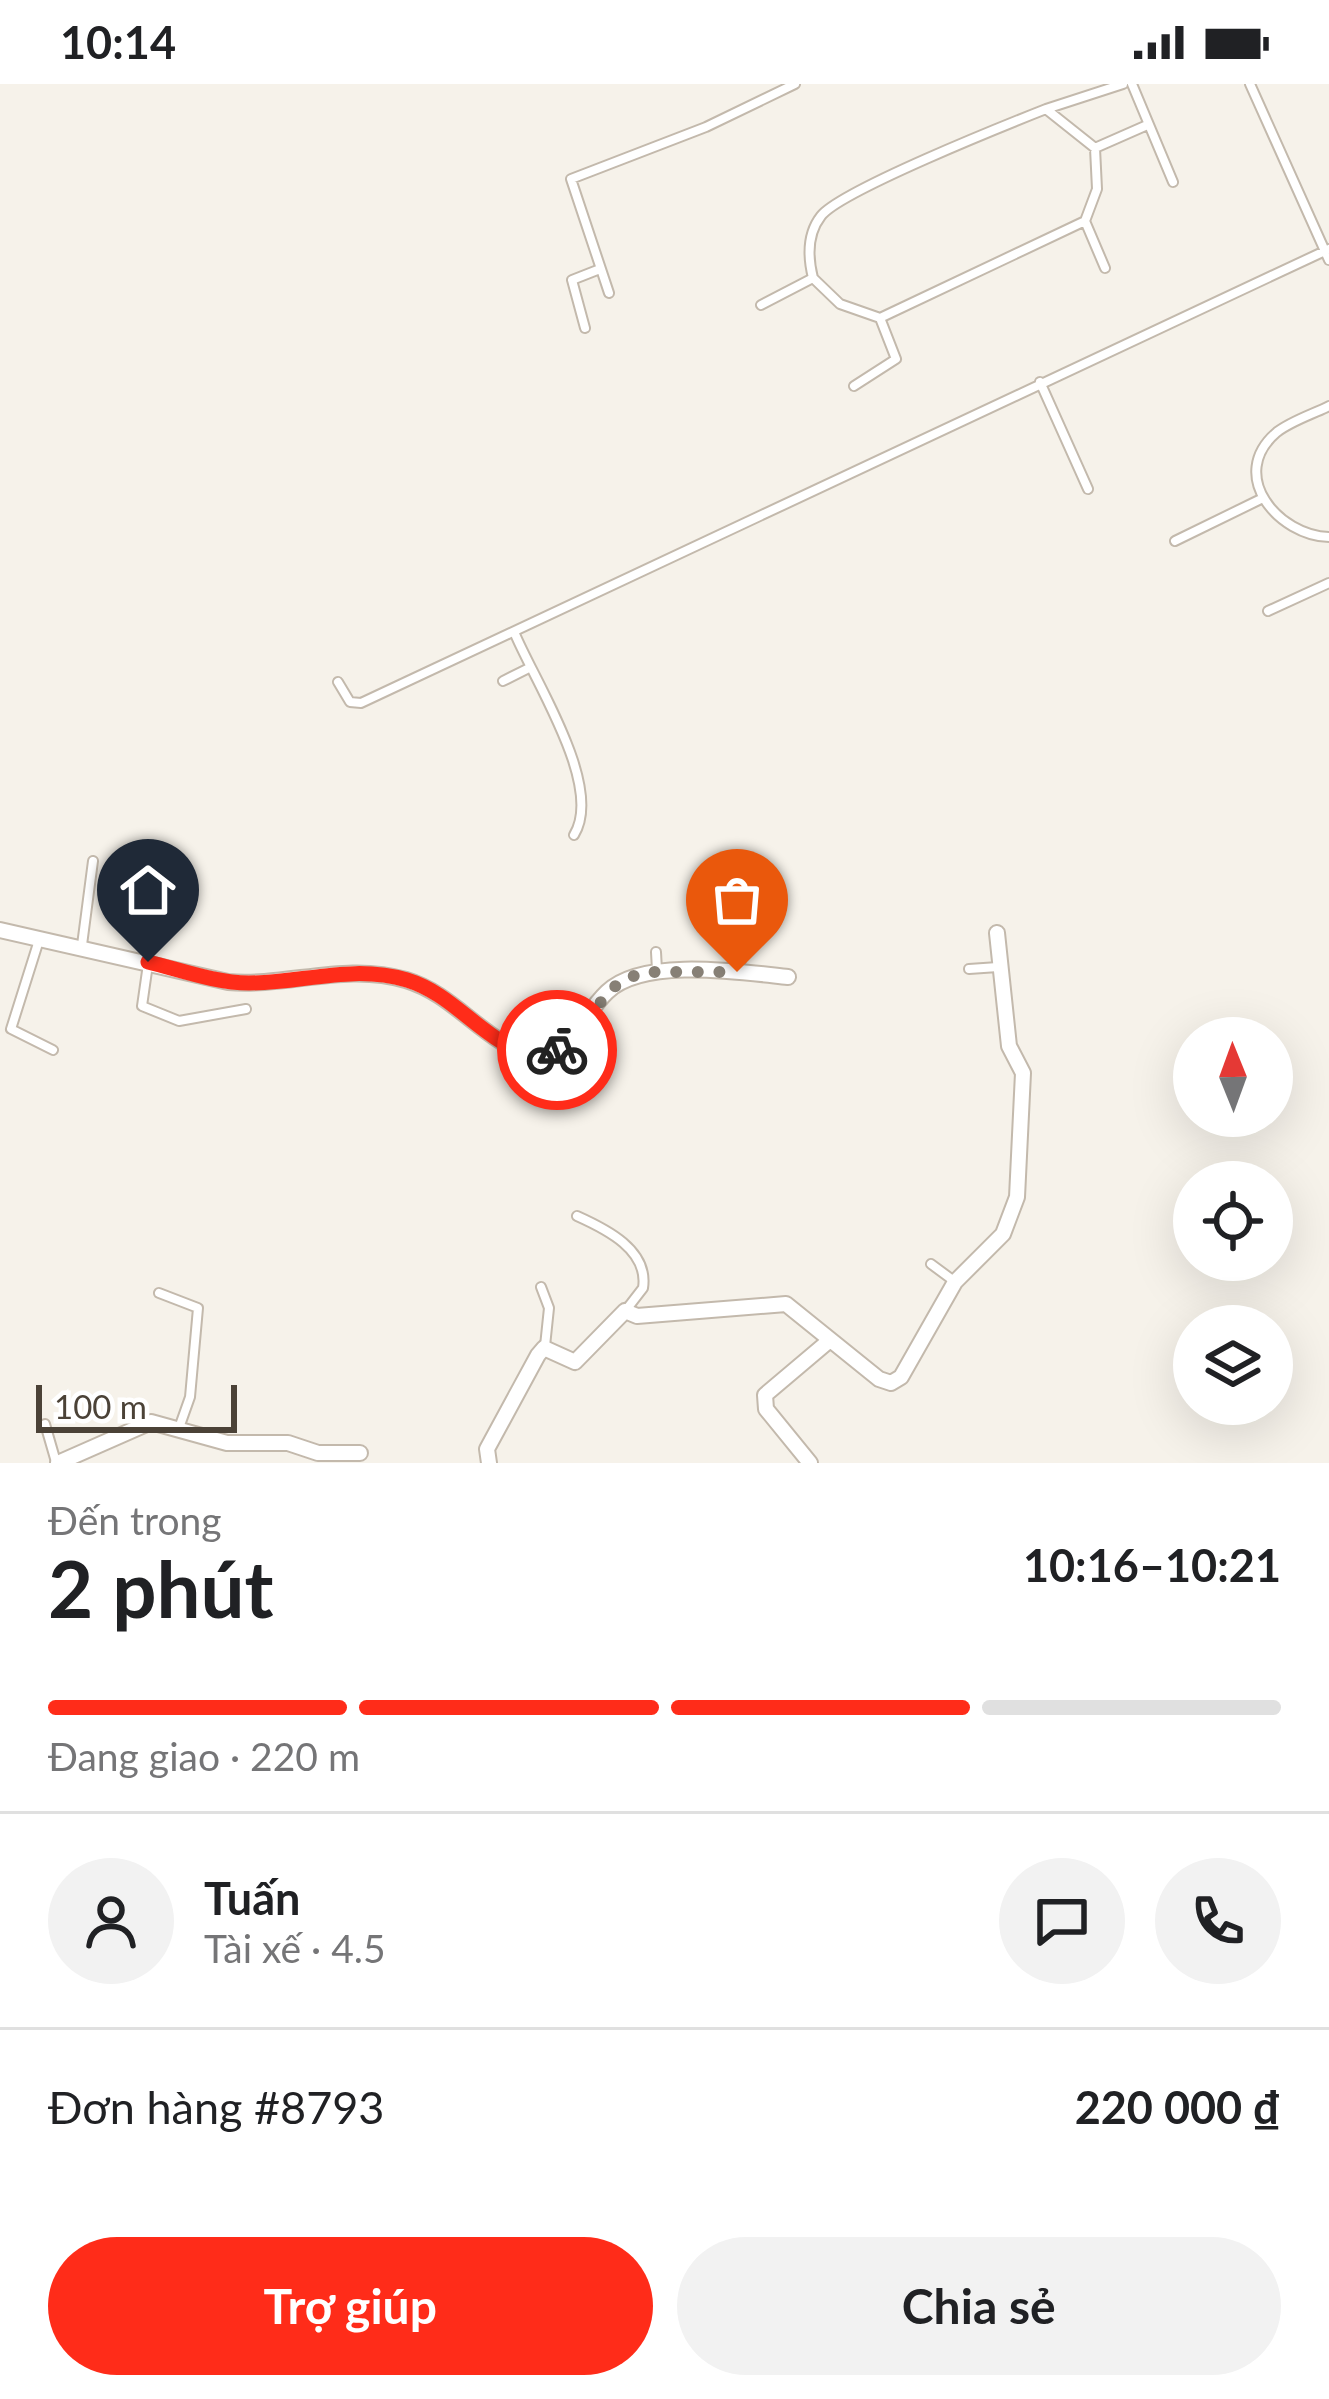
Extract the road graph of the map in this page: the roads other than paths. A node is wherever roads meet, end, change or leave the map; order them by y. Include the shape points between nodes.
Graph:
1 (795, 84) edge
2 (1127, 84) edge
3 (1250, 84) edge
4 (1046, 109) junction
5 (1145, 126) junction
6 (1095, 148) junction
7 (1173, 182) dead end
8 (1084, 221) junction
9 (1328, 253) edge
10 (1105, 268) dead end
11 (600, 269) junction
12 (813, 278) junction
13 (609, 293) dead end
14 (761, 305) dead end
15 (880, 318) junction
16 (586, 328) dead end
17 (1040, 382) junction
18 (854, 386) dead end
19 (1329, 406) edge
20 (1088, 489) dead end
21 (1262, 499) junction
22 (1329, 537) edge
23 (1175, 541) dead end
24 (1329, 584) edge
25 (1268, 610) dead end
26 (515, 634) junction
27 (529, 668) junction
28 (503, 681) dead end
29 (338, 682) dead end
30 (574, 835) dead end
31 (93, 861) dead end
32 (748, 889) dead end
33 (0, 930) edge
34 (997, 932) dead end
35 (40, 936) junction
36 (82, 945) junction
37 (656, 952) dead end
38 (148, 962) junction
39 (998, 967) junction
40 (969, 969) dead end
41 (657, 972) junction
42 (737, 972) junction
43 (788, 977) dead end
44 (246, 1009) dead end
45 (53, 1050) dead end
46 (577, 1216) dead end
47 (931, 1264) dead end
48 (955, 1282) junction
49 (541, 1287) dead end
50 (159, 1293) dead end
51 (625, 1311) junction
52 (830, 1340) junction
53 (544, 1348) junction
54 (45, 1424) dead end
55 (177, 1431) junction
56 (360, 1454) dead end
57 (57, 1463) edge
58 (489, 1463) edge
59 (810, 1463) edge

1 - 11 lane via 571,179
2 - 4 lane
2 - 5 lane
3 - 9 lane
4 - 6 lane
4 - 12 lane via 831,206 811,238
5 - 6 lane
5 - 7 lane
6 - 8 lane via 1097,189
8 - 10 lane
8 - 15 lane
9 - 17 lane
11 - 13 lane
11 - 16 lane via 572,280
12 - 14 lane
12 - 15 lane via 840,304
15 - 18 lane via 896,359
17 - 20 lane
17 - 26 lane
19 - 21 lane via 1276,432 1260,464
21 - 22 lane via 1294,531
21 - 23 lane
24 - 25 lane
26 - 27 lane
26 - 29 lane via 361,704 350,702
27 - 28 lane
27 - 30 lane via 578,775 584,808
31 - 36 lane
32 - 42 lane
33 - 35 street
34 - 39 street
35 - 36 street
35 - 45 lane via 11,1029
36 - 38 street
37 - 41 lane
38 - 41 street via 242,983 328,972 408,981 485,1036 543,1059 620,981
38 - 44 lane via 139,998 146,1008 179,1021
39 - 40 lane
39 - 48 street via 1010,1046 1023,1073 1018,1196 1003,1234
41 - 42 street
42 - 43 street
46 - 51 lane via 613,1233 641,1269 643,1288
47 - 48 lane
48 - 52 street via 895,1382
49 - 53 lane via 549,1308
50 - 55 lane via 198,1308 190,1397
51 - 52 street via 775,1301
51 - 53 street via 575,1362
52 - 59 street via 765,1394 766,1409
53 - 58 street via 487,1449
54 - 57 lane
55 - 56 street
55 - 57 street via 146,1423

